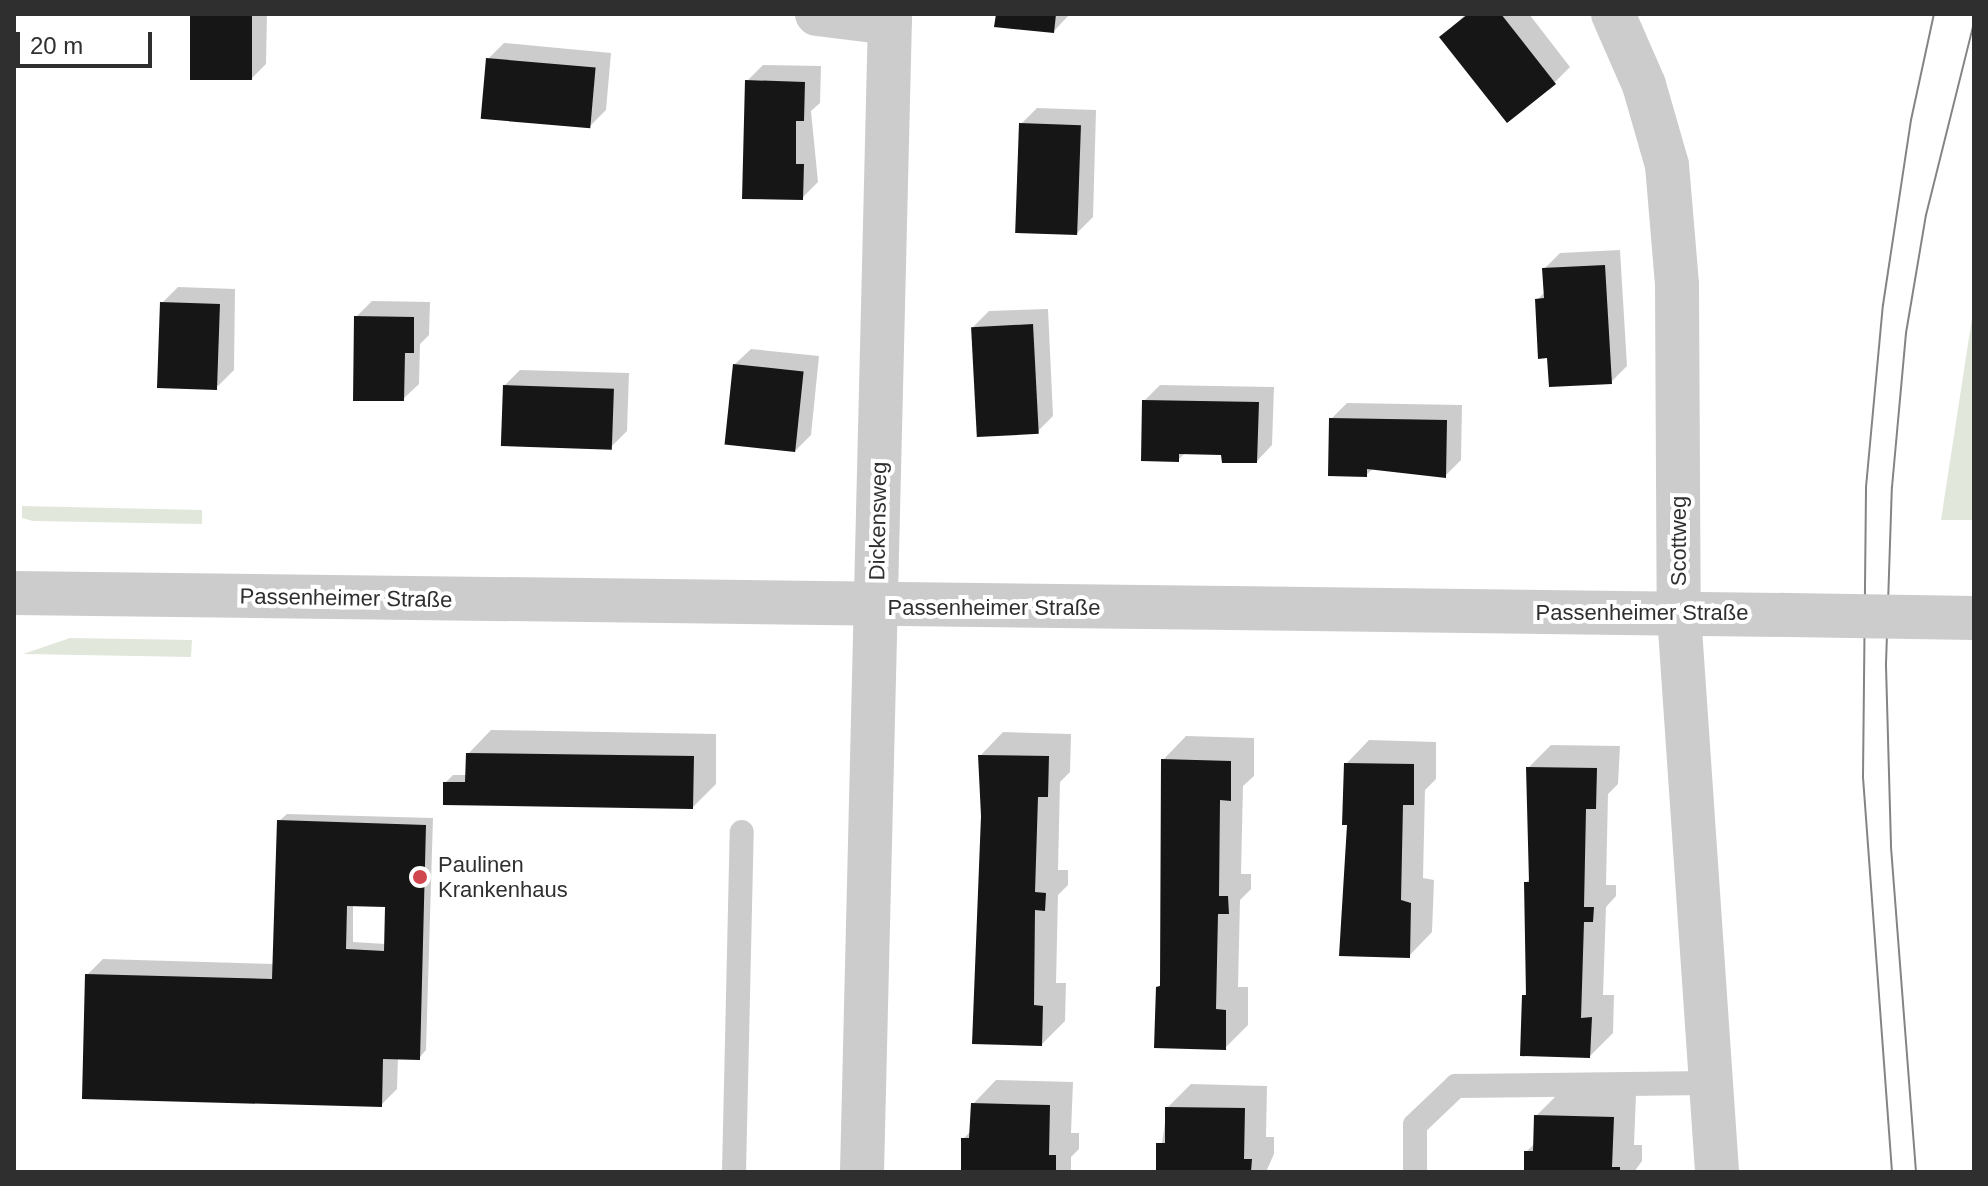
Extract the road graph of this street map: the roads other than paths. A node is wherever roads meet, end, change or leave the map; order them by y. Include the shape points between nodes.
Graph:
1 (817, 14) edge
2 (1613, 14) edge
3 (890, 18) edge
4 (14, 593) edge
5 (877, 607) junction
6 (1679, 614) junction
7 (1974, 618) edge
8 (742, 832) dead end
9 (1709, 1083) junction
10 (734, 1172) edge
11 (862, 1172) edge
12 (1415, 1172) edge
13 (1717, 1172) edge

1 - 3 street
2 - 6 street, Scottweg via 1644,85 1667,165 1677,285
3 - 5 street, Dickensweg
4 - 5 street, Passenheimer Straße
5 - 6 street, Passenheimer Straße
5 - 11 street, Dickensweg
6 - 7 street, Passenheimer Straße, bridge
6 - 9 street, Scottweg
8 - 10 lane
9 - 12 lane via 1456,1086 1415,1125
9 - 13 street, Scottweg

